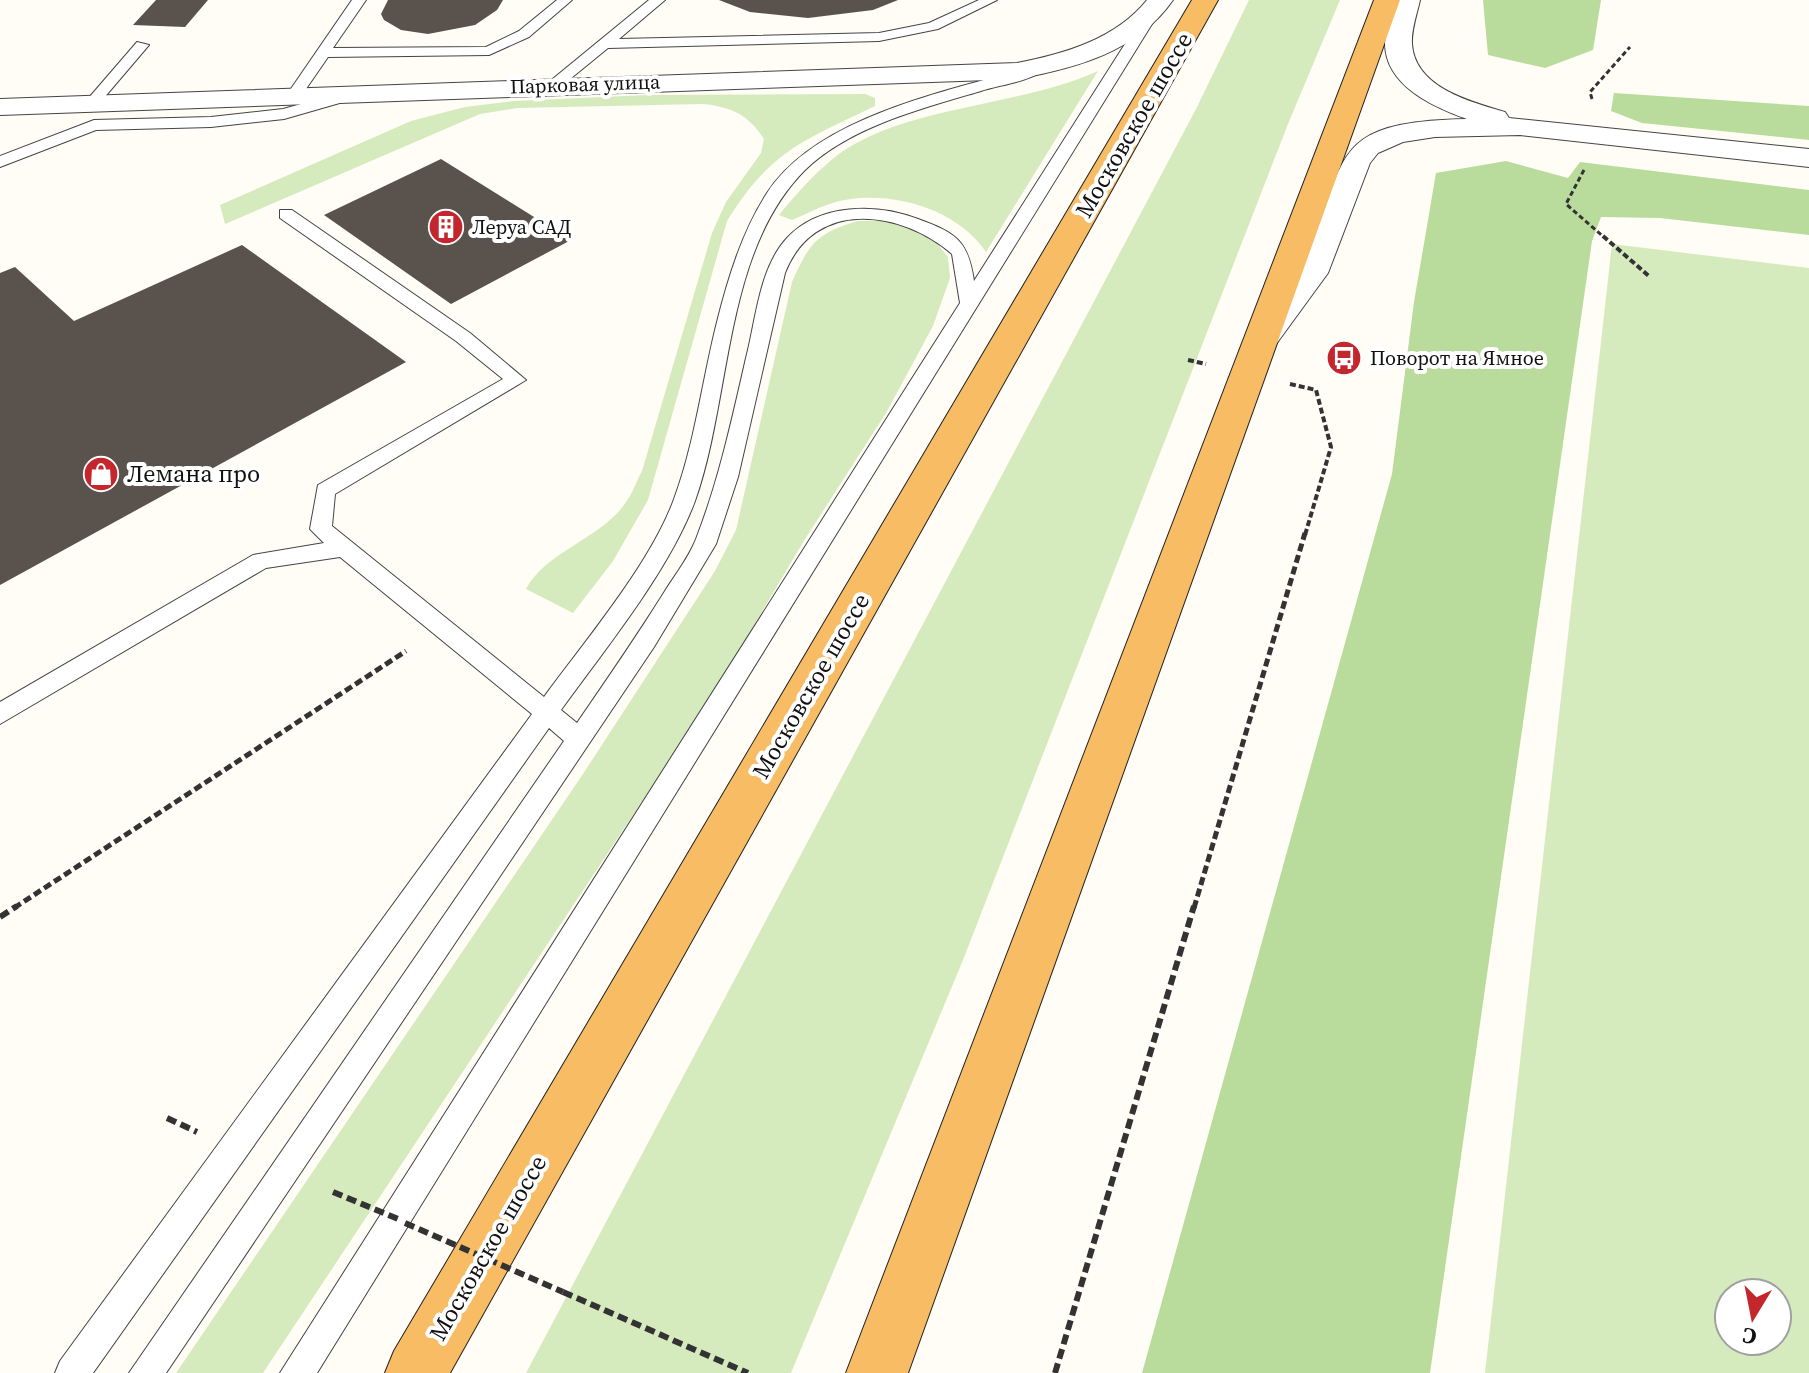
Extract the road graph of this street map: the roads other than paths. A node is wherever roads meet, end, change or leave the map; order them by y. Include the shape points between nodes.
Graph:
1 (359, 0) edge
2 (565, 0) edge
3 (658, 0) edge
4 (990, 0) edge
5 (1205, 0) edge
6 (1387, 0) edge
7 (1407, 0) edge
8 (1157, 4) edge
9 (606, 44) junction
10 (142, 45) dead end
11 (322, 53) junction
12 (1049, 66) junction
13 (554, 85) junction
14 (358, 93) junction
15 (294, 96) junction
16 (92, 103) junction
17 (0, 107) edge
18 (1520, 126) junction
19 (1809, 158) edge
20 (0, 162) edge
21 (286, 214) dead end
22 (968, 301) junction
23 (1255, 356) junction
24 (345, 548) junction
25 (547, 713) junction
26 (0, 714) edge
27 (578, 738) junction
28 (72, 1373) edge
29 (146, 1373) edge
30 (297, 1373) edge
31 (416, 1373) edge
32 (877, 1373) edge

1 - 11 lane
2 - 11 lane via 524,34 489,51
3 - 9 lane
4 - 9 lane via 933,26 879,37
5 - 31 highway, Московское шоссе
6 - 23 highway
7 - 18 street via 1399,48 1407,72 1428,91 1464,109
8 - 12 street, Парковая улица via 1114,39
8 - 22 lane
9 - 13 lane
10 - 16 lane
11 - 15 lane
12 - 13 street, Парковая улица via 978,74
12 - 25 lane via 858,131 800,166 772,197 744,258 684,500 625,603
13 - 14 street, Парковая улица
14 - 15 street, Парковая улица
14 - 20 lane via 284,114 94,125
15 - 16 street, Парковая улица
16 - 17 street, Парковая улица
18 - 19 street
18 - 23 street via 1424,129 1368,147 1356,161 1312,273
21 - 24 lane via 516,380 325,490 321,529
22 - 27 lane via 961,252 925,225 859,214 799,235 776,273 728,477 705,544
22 - 30 lane
23 - 32 highway
24 - 25 lane
24 - 26 lane via 261,561
25 - 27 lane
25 - 28 lane
27 - 29 lane

